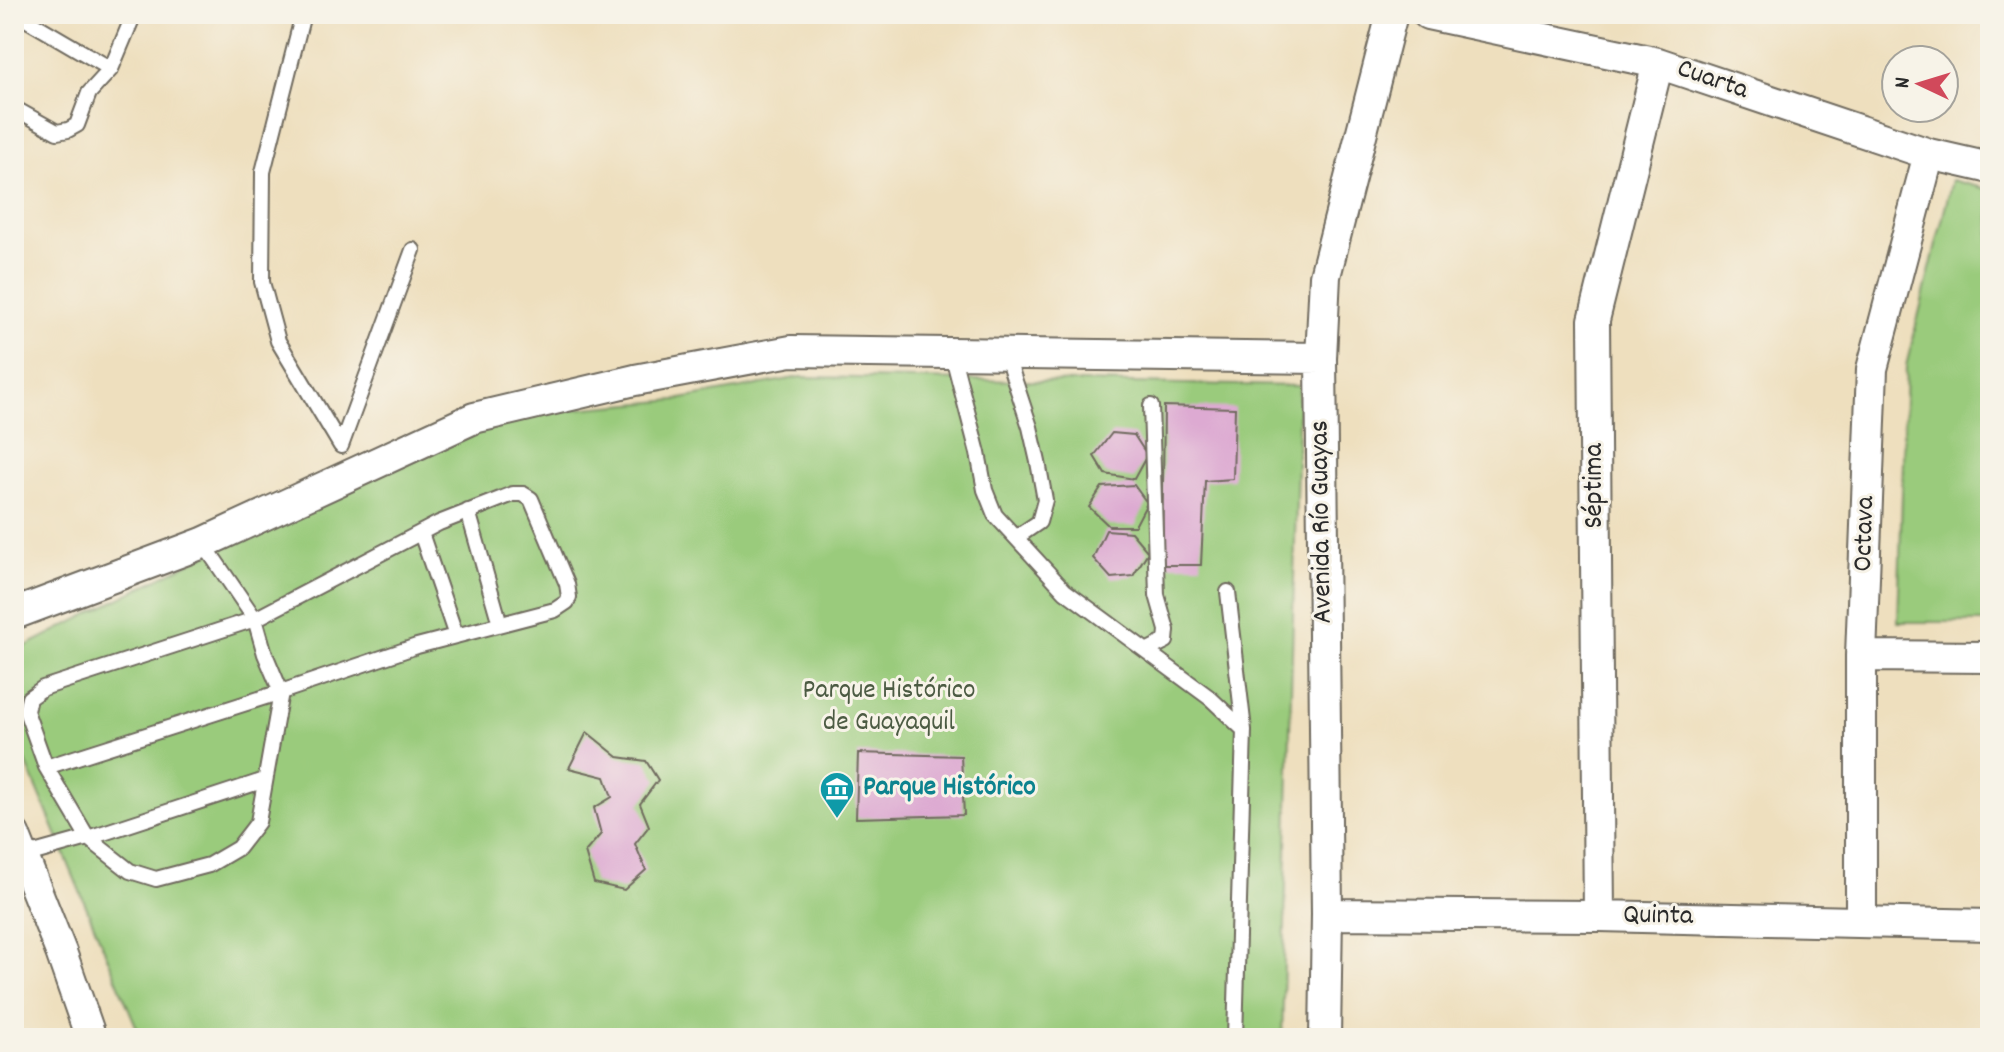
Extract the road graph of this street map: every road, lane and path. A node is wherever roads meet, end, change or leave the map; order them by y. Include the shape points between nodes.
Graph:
1 (17, 14) edge
2 (134, 14) edge
3 (303, 14) edge
4 (1392, 14) edge
5 (1428, 14) edge
6 (1658, 63) junction
7 (111, 69) junction
8 (14, 108) edge
9 (1929, 154) junction
10 (1990, 168) edge
11 (413, 250) dead end
12 (952, 353) junction
13 (1006, 354) junction
14 (1321, 358) junction
15 (1151, 406) dead end
16 (468, 511) junction
17 (421, 533) junction
18 (1017, 537) junction
19 (203, 543) junction
20 (1228, 592) dead end
21 (14, 614) edge
22 (255, 619) junction
23 (500, 624) junction
24 (456, 636) junction
25 (1146, 651) junction
26 (1861, 656) junction
27 (1990, 657) edge
28 (281, 692) junction
29 (1244, 730) junction
30 (46, 767) junction
31 (265, 780) junction
32 (88, 838) junction
33 (18, 845) edge
34 (1327, 914) junction
35 (1599, 916) junction
36 (1861, 922) junction
37 (1990, 925) edge
38 (91, 1038) edge
39 (1235, 1038) edge
40 (1325, 1038) edge

1 - 7 lane
2 - 7 lane
3 - 11 lane via 263,172 262,282 278,341 341,446
4 - 14 street, Avenida Río Guayas via 1325,276
5 - 6 street, Cuarta
6 - 9 street, Cuarta
6 - 35 street, Séptima via 1594,320
7 - 8 lane via 89,93 77,125 68,130 57,132
9 - 10 street, Cuarta
9 - 26 street, Octava via 1872,369
12 - 13 street
12 - 18 lane via 985,490 995,515
12 - 19 street via 791,351 474,418
13 - 14 street
13 - 18 lane via 1030,427 1045,500 1039,522
14 - 34 street, Avenida Río Guayas
15 - 25 lane via 1157,595 1167,630 1166,641
16 - 17 lane
16 - 23 lane
16 - 23 lane via 513,494 531,499 567,584 567,602 555,610
17 - 22 lane
17 - 24 lane
18 - 25 lane via 1065,591
19 - 21 street
19 - 22 lane
20 - 29 lane
22 - 28 lane
22 - 30 lane via 43,688 29,698 26,711
23 - 24 lane
24 - 28 lane
25 - 29 lane
26 - 27 street
26 - 36 street, Octava
28 - 30 lane
28 - 31 lane
29 - 39 lane
30 - 32 lane
31 - 32 lane
31 - 32 lane via 258,822 238,848 209,865 156,879 130,871
32 - 33 lane
33 - 38 street
34 - 35 street, Quinta
34 - 40 street, Avenida Río Guayas
35 - 36 street, Quinta
36 - 37 street, Quinta

